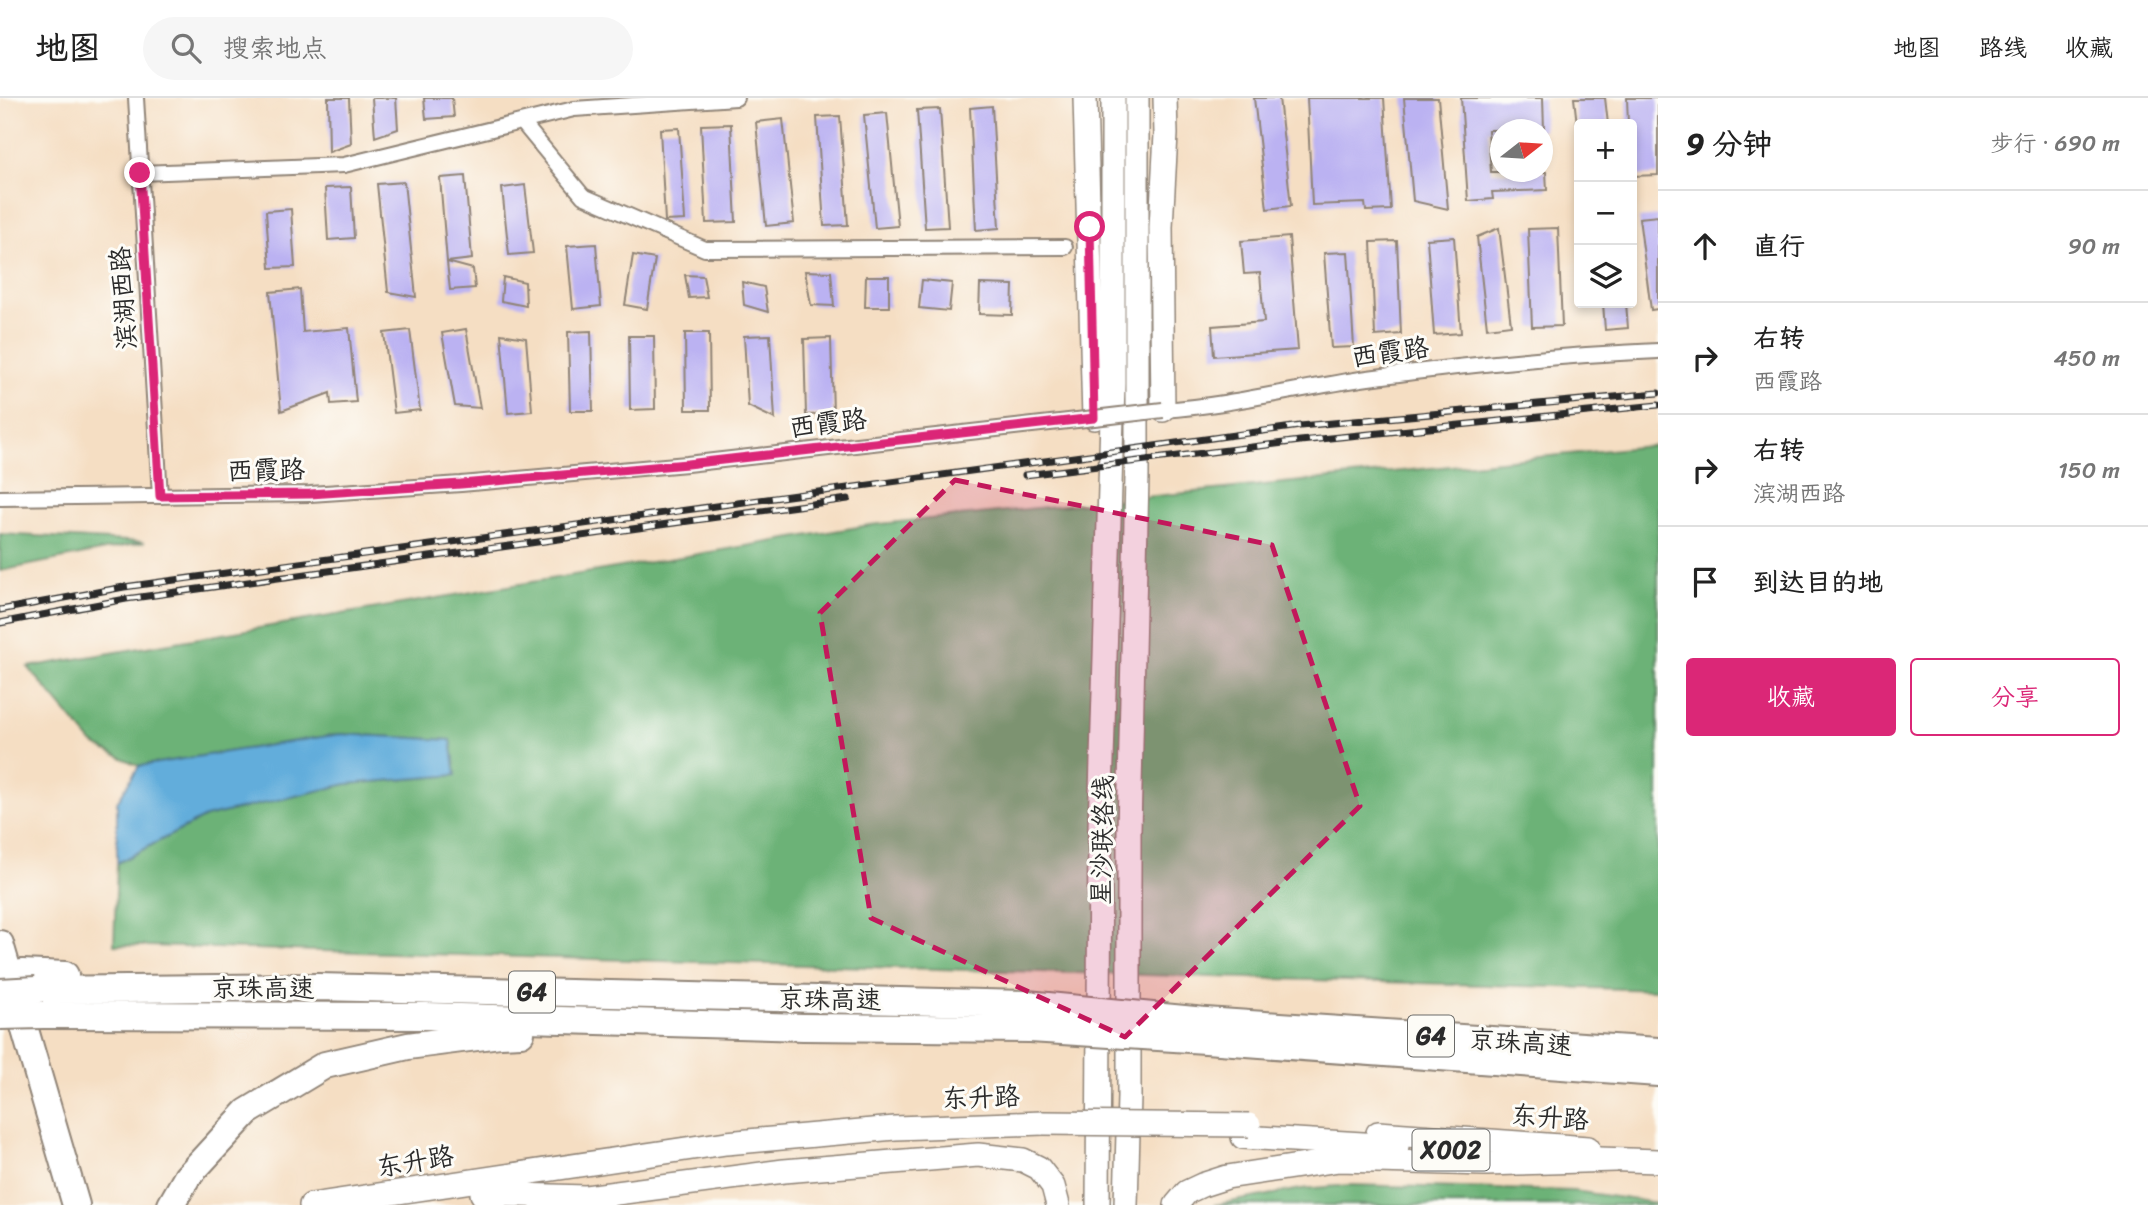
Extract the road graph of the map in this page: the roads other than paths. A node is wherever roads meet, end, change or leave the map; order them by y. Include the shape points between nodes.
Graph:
1 (136, 98) edge
2 (736, 98) edge
3 (1085, 98) edge
4 (1113, 98) edge
5 (1136, 98) edge
6 (1165, 98) edge
7 (522, 122) junction
8 (140, 173) junction
9 (1065, 247) dead end
10 (1658, 351) edge
11 (1163, 410) junction
12 (1086, 419) junction
13 (160, 496) junction
14 (0, 498) edge
15 (0, 944) edge
16 (25, 988) edge
17 (0, 992) edge
18 (0, 999) edge
19 (0, 1016) edge
20 (1028, 1016) junction
21 (803, 1027) junction
22 (1205, 1030) junction
23 (1658, 1051) edge
24 (1658, 1073) edge
25 (1043, 1129) junction
26 (1246, 1131) junction
27 (1658, 1150) edge
28 (1615, 1160) junction
29 (1658, 1161) edge
30 (482, 1194) junction
31 (60, 1205) edge
32 (76, 1205) edge
33 (171, 1205) edge
34 (311, 1205) edge
35 (407, 1205) edge
36 (1058, 1205) edge
37 (1098, 1205) edge
38 (1126, 1205) edge
39 (1177, 1205) edge

1 - 8 street, 滨湖西路
2 - 7 street via 574,109
3 - 12 main road
4 - 37 main road via 1113,397 1100,828
5 - 38 main road, 星沙联络线 via 1137,476
6 - 11 main road
7 - 8 street via 344,165
7 - 9 street via 583,196 705,249
8 - 13 street, 滨湖西路
10 - 11 street, 西霞路 via 1571,355 1440,370
11 - 12 street, 西霞路, bridge
12 - 13 street, 西霞路 via 461,484 310,494
13 - 14 street, 西霞路
15 - 32 highway
16 - 17 highway, 京珠高速 / G4, bridge
16 - 19 highway, 京珠高速 / G4, bridge
16 - 20 highway, 京珠高速 / G4 via 318,987
16 - 21 highway, 京珠高速 / G4 via 426,1016
18 - 31 highway
20 - 21 highway, 京珠高速 / G4
20 - 22 highway, 京珠高速 / G4, bridge
21 - 33 highway via 500,1034 408,1046 325,1065 247,1112 187,1177
22 - 23 highway, 京珠高速 / G4
22 - 24 highway, 京珠高速 / G4
25 - 26 main road, 东升路, bridge
25 - 30 main road, 东升路 via 728,1150
25 - 34 main road, 东升路 via 895,1128 726,1143
26 - 27 main road, 东升路 / X002
26 - 28 main road, 东升路 / X002
28 - 29 main road, 东升路 / X002
28 - 39 main road via 1486,1164 1339,1160 1227,1177 1187,1192
30 - 35 main road, 东升路
30 - 36 main road via 586,1197 784,1171 978,1155 1023,1160 1040,1168 1053,1186

